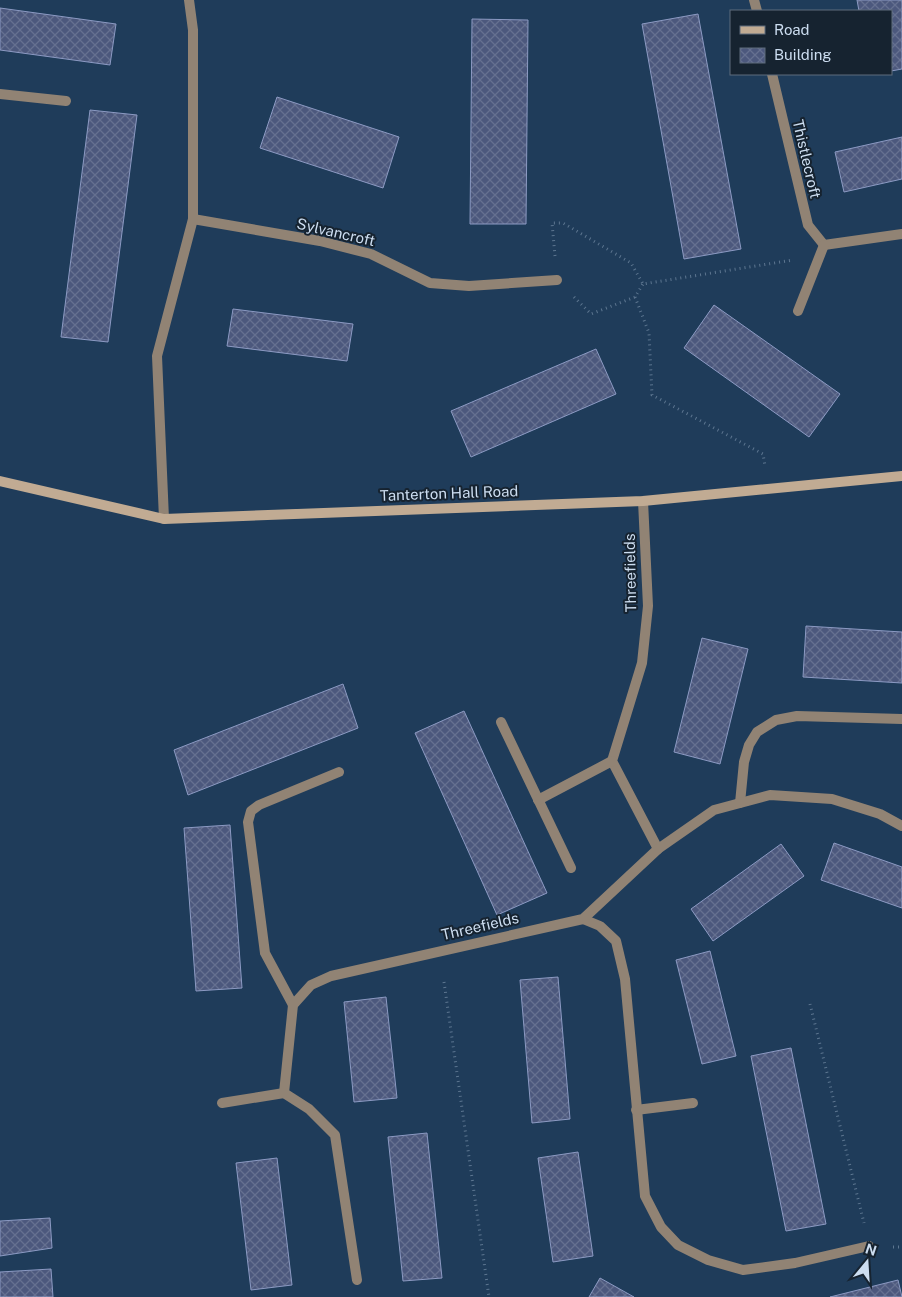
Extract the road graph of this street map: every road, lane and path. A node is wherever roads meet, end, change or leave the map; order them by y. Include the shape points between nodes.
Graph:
1 (189, 0) edge
2 (772, 75) edge
3 (0, 94) edge
4 (66, 101) dead end
5 (193, 219) junction
6 (902, 234) edge
7 (824, 245) junction
8 (557, 280) junction
9 (643, 284) junction
10 (635, 297) junction
11 (798, 311) dead end
12 (902, 476) edge
13 (0, 481) edge
14 (767, 489) junction
15 (643, 501) junction
16 (164, 518) junction
17 (902, 720) edge
18 (501, 722) dead end
19 (612, 761) junction
20 (339, 772) dead end
21 (538, 800) junction
22 (740, 803) junction
23 (902, 826) edge
24 (658, 849) junction
25 (571, 868) dead end
26 (582, 919) junction
27 (444, 982) dead end
28 (810, 1004) dead end
29 (293, 1005) junction
30 (284, 1094) junction
31 (693, 1103) dead end
32 (222, 1104) dead end
33 (636, 1110) junction
34 (869, 1246) junction
35 (902, 1247) edge
36 (357, 1280) dead end
37 (489, 1297) edge

1 - 5 street via 193,30
2 - 7 street, Thistlecroft via 808,225
3 - 4 street
5 - 8 street, Sylvancroft via 320,241 371,254 430,282 469,286
5 - 16 street via 157,356
6 - 7 street
7 - 9 path via 805,258
7 - 11 street
8 - 9 path via 552,223 563,223 631,263
8 - 10 path via 591,314
9 - 10 path
10 - 14 path via 649,333 652,395 763,454
12 - 14 street, Tanterton Hall Road
13 - 16 street, Tanterton Hall Road
14 - 15 street, Tanterton Hall Road
15 - 16 street, Tanterton Hall Road
15 - 19 street, Threefields via 648,606 642,663
17 - 22 street via 797,716 776,720 758,732 749,746
18 - 21 street
19 - 21 street
19 - 24 street
20 - 29 street via 259,805 251,811 248,822 264,953
21 - 25 street
22 - 23 street, Threefields via 770,795 832,799 880,814
22 - 24 street, Threefields via 714,810
24 - 26 street, Threefields
26 - 29 street, Threefields via 331,976 311,985
26 - 33 street via 600,926 616,941 624,980
27 - 37 path
28 - 34 path
29 - 30 street
30 - 32 street
30 - 36 street via 309,1109 335,1136
31 - 33 street
33 - 34 street via 645,1196 660,1227 678,1245 708,1260 743,1270 795,1263
34 - 35 path

